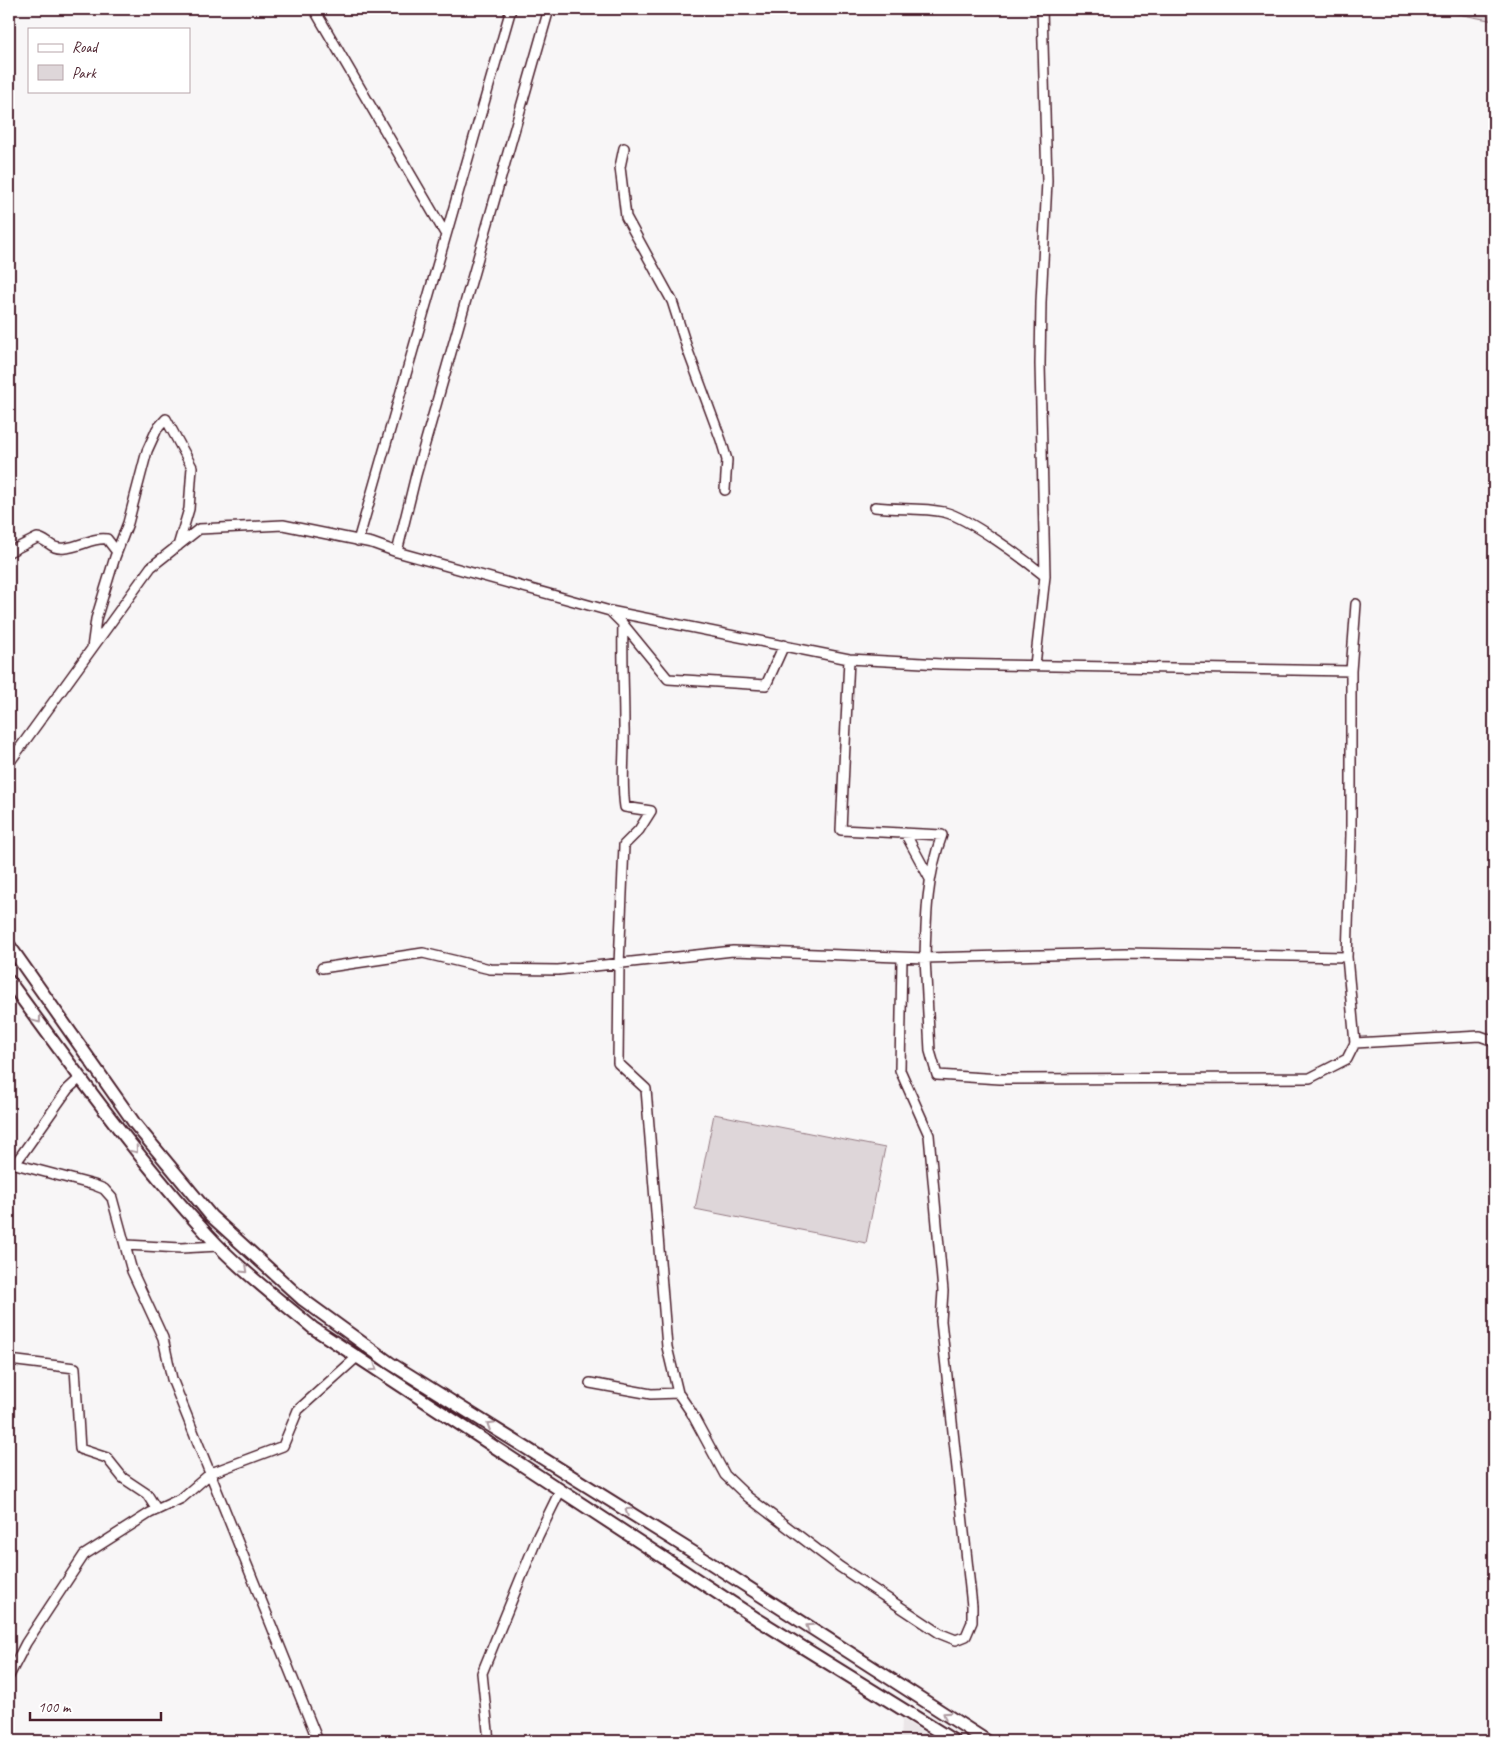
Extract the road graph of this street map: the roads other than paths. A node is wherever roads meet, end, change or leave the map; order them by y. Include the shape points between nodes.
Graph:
1 (314, 9) edge
2 (511, 9) edge
3 (549, 9) edge
4 (1042, 9) edge
5 (624, 148) dead end
6 (446, 235) junction
7 (725, 490) dead end
8 (875, 507) dead end
9 (358, 540) junction
10 (178, 546) junction
11 (9, 552) edge
12 (117, 552) junction
13 (397, 552) junction
14 (1045, 576) junction
15 (1356, 604) dead end
16 (610, 611) junction
17 (623, 624) junction
18 (784, 645) junction
19 (92, 648) junction
20 (849, 659) junction
21 (1035, 665) junction
22 (1351, 671) junction
23 (9, 763) edge
24 (905, 833) junction
25 (930, 879) junction
26 (9, 945) edge
27 (1347, 957) junction
28 (902, 958) junction
29 (925, 958) junction
30 (619, 965) junction
31 (322, 968) dead end
32 (9, 981) edge
33 (1494, 1041) edge
34 (1355, 1043) junction
35 (80, 1078) junction
36 (12, 1164) edge
37 (126, 1245) junction
38 (219, 1246) junction
39 (357, 1357) junction
40 (9, 1360) edge
41 (590, 1383) dead end
42 (678, 1393) junction
43 (557, 1467) junction
44 (211, 1473) junction
45 (547, 1483) junction
46 (560, 1491) junction
47 (157, 1510) junction
48 (648, 1524) junction
49 (638, 1540) junction
50 (685, 1549) junction
51 (677, 1565) junction
52 (9, 1676) edge
53 (318, 1741) edge
54 (489, 1741) edge
55 (954, 1741) edge
56 (987, 1741) edge

1 - 6 street
2 - 6 street
3 - 13 street
4 - 14 street via 1047,181 1040,302
5 - 7 street via 620,167 626,217 672,301 722,440 727,460
6 - 9 street
8 - 14 street via 946,512 1015,553
9 - 10 street via 284,525 199,529
9 - 13 street
10 - 12 street via 189,509 192,467 166,419 150,439
10 - 19 street via 151,567
11 - 12 street via 37,538 57,548 102,538 107,539
12 - 19 street via 96,619
13 - 16 street
14 - 21 street
15 - 22 street
16 - 17 street
16 - 18 street
17 - 18 street via 668,679 766,685
17 - 30 street via 625,807 651,811 624,845
18 - 20 street
19 - 23 street
20 - 21 street
20 - 24 street via 841,830
21 - 22 street
22 - 27 street
24 - 25 street
24 - 25 street via 942,835
25 - 29 street
43 -> 26 main road via 390,1363 302,1300 211,1216 135,1124
27 - 29 street via 1125,953
27 - 34 street
28 - 29 street
28 - 30 street via 733,951
28 - 42 street via 900,1070 929,1135 943,1291 941,1321 972,1606 972,1622 966,1636 956,1640 941,1634 840,1566 748,1497 724,1475 692,1412
29 - 34 street via 930,1051 937,1075 1000,1079 1310,1078 1347,1058
30 - 31 street via 558,970 490,969 423,953
30 - 42 street via 618,1064 646,1089 667,1347
32 -> 35 main road
33 - 34 street via 1480,1036
35 - 36 street via 68,1089
35 -> 38 main road via 132,1147
36 - 37 street via 68,1176 104,1189 112,1198
37 - 38 street
37 - 44 street via 132,1271 163,1338 172,1379
38 -> 39 main road via 313,1328
39 - 44 street via 298,1410 283,1446
39 -> 45 main road
40 - 47 street via 75,1368 80,1449 107,1458 123,1478 147,1494
41 - 42 street via 652,1394
43 - 45 main road
48 -> 43 main road
44 - 47 street via 182,1498
44 - 53 street
45 - 46 main road
46 - 49 main road
46 - 54 street via 482,1673
47 - 52 street via 84,1555
48 - 49 main road via 639,1528
48 - 50 main road
49 - 51 main road
50 - 51 main road via 687,1560 684,1565
56 -> 50 main road
51 - 55 main road via 757,1619

